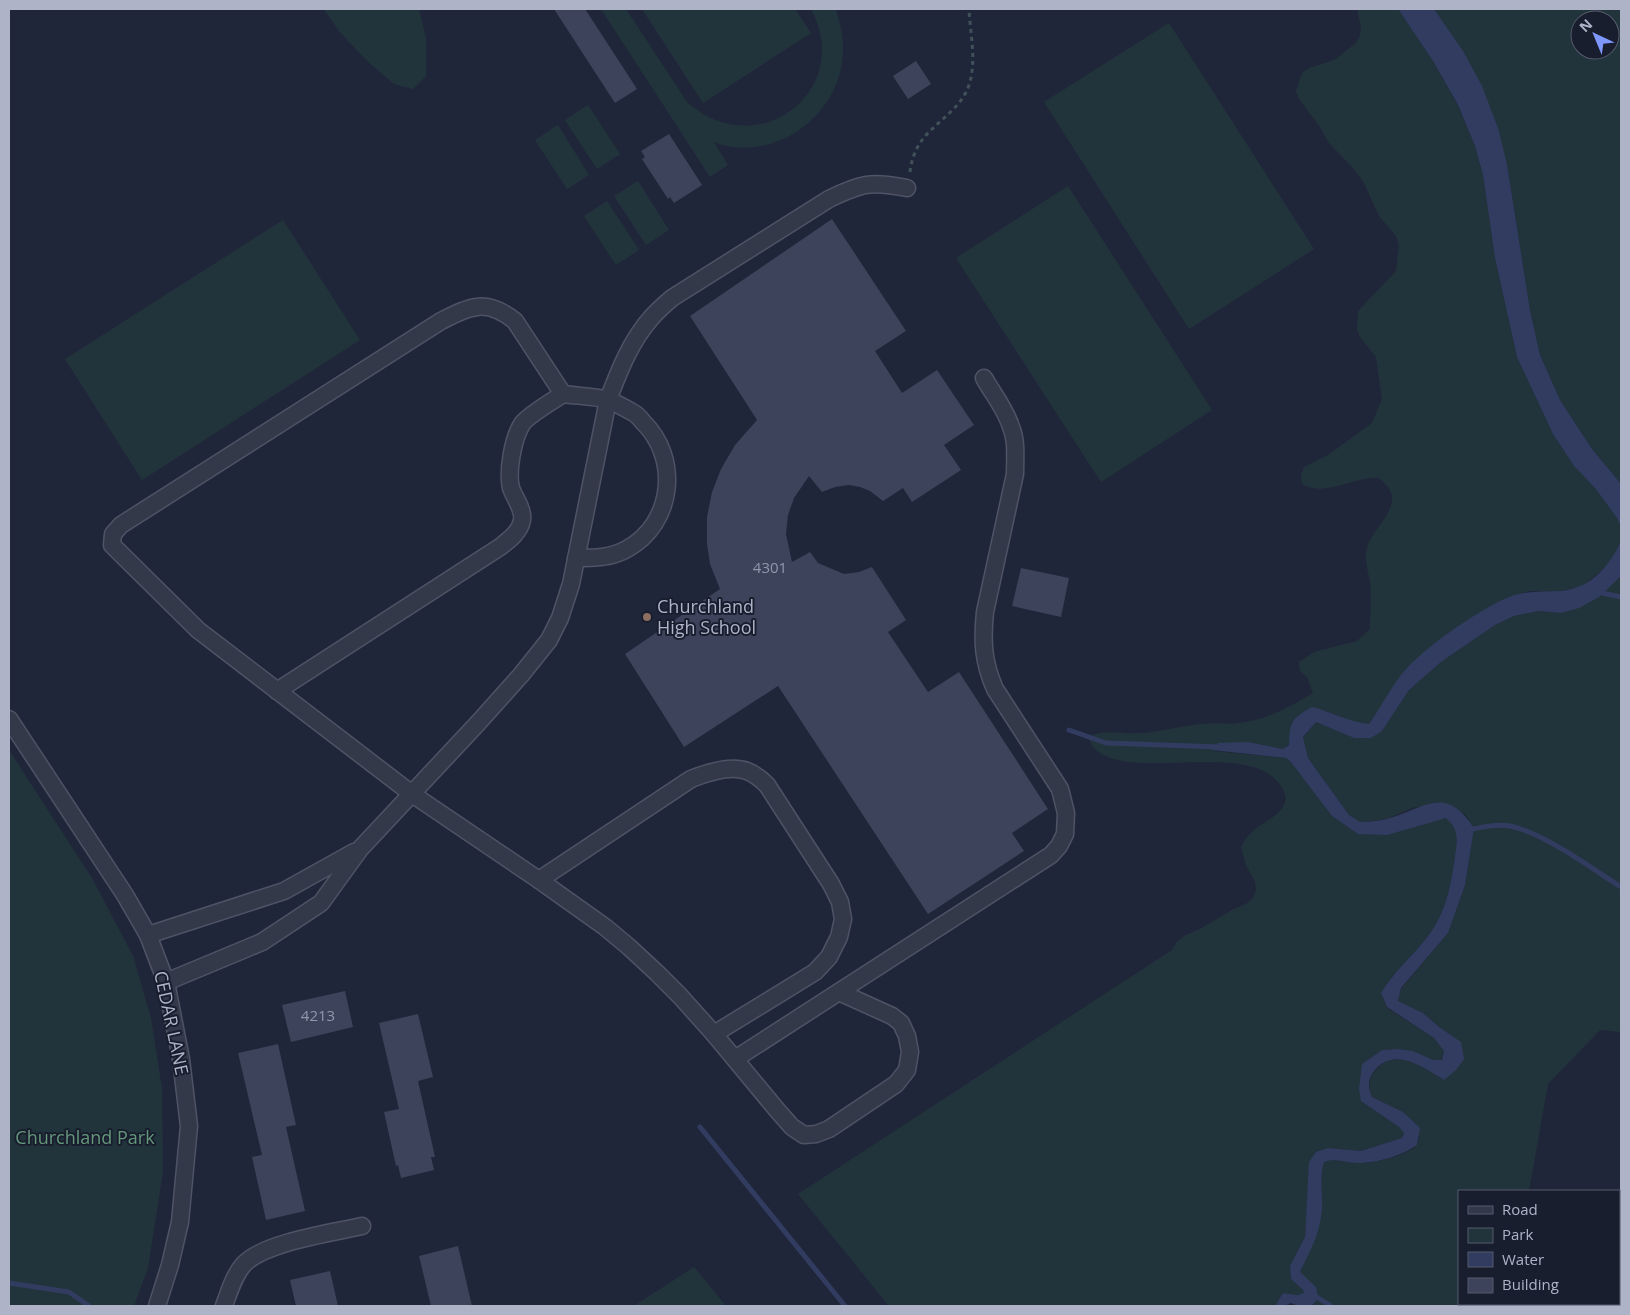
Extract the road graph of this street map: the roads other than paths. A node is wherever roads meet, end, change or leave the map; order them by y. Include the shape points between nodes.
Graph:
1 (907, 188) road end
2 (984, 378) dead end
3 (563, 394) junction
4 (608, 400) junction
5 (576, 558) junction
6 (277, 691) junction
7 (9, 719) edge
8 (412, 794) junction
9 (360, 849) junction
10 (539, 880) junction
11 (148, 934) junction
12 (166, 982) junction
13 (839, 992) junction
14 (714, 1034) junction
15 (735, 1059) junction
16 (362, 1226) dead end
17 (157, 1306) edge
18 (224, 1306) edge

1 - 4 street via 880,183 854,187 829,199 672,298 634,341
2 - 13 street via 1011,426 1015,442 1014,474 985,612 983,633 987,671 995,689 1060,789 1066,813 1065,834 1051,855
3 - 4 street
3 - 6 street via 523,423 513,450 509,470 511,486 523,517 513,536
3 - 6 street via 515,321 492,307 463,310 117,529 113,534 115,549 198,630
4 - 5 street
4 - 5 street via 634,413 653,431 665,456 668,482 663,508 649,532 628,549 602,558
5 - 8 street via 560,618 549,640
6 - 8 street
7 - 11 street, CEDAR LANE
8 - 9 street
8 - 10 street
9 - 11 street via 284,891
9 - 12 street via 320,902 262,942
10 - 14 street via 629,947 658,973
10 - 14 street via 691,779 709,772 731,770 745,770 757,776 767,785 831,884 840,902 843,919 829,957 815,972
11 - 12 street, CEDAR LANE
12 - 17 street, CEDAR LANE via 181,1058 189,1126 180,1222
13 - 15 street
13 - 15 street via 901,1023 908,1036 910,1052 907,1070 896,1084 829,1129 804,1135 792,1127
14 - 15 street
16 - 18 street via 264,1250 244,1264

